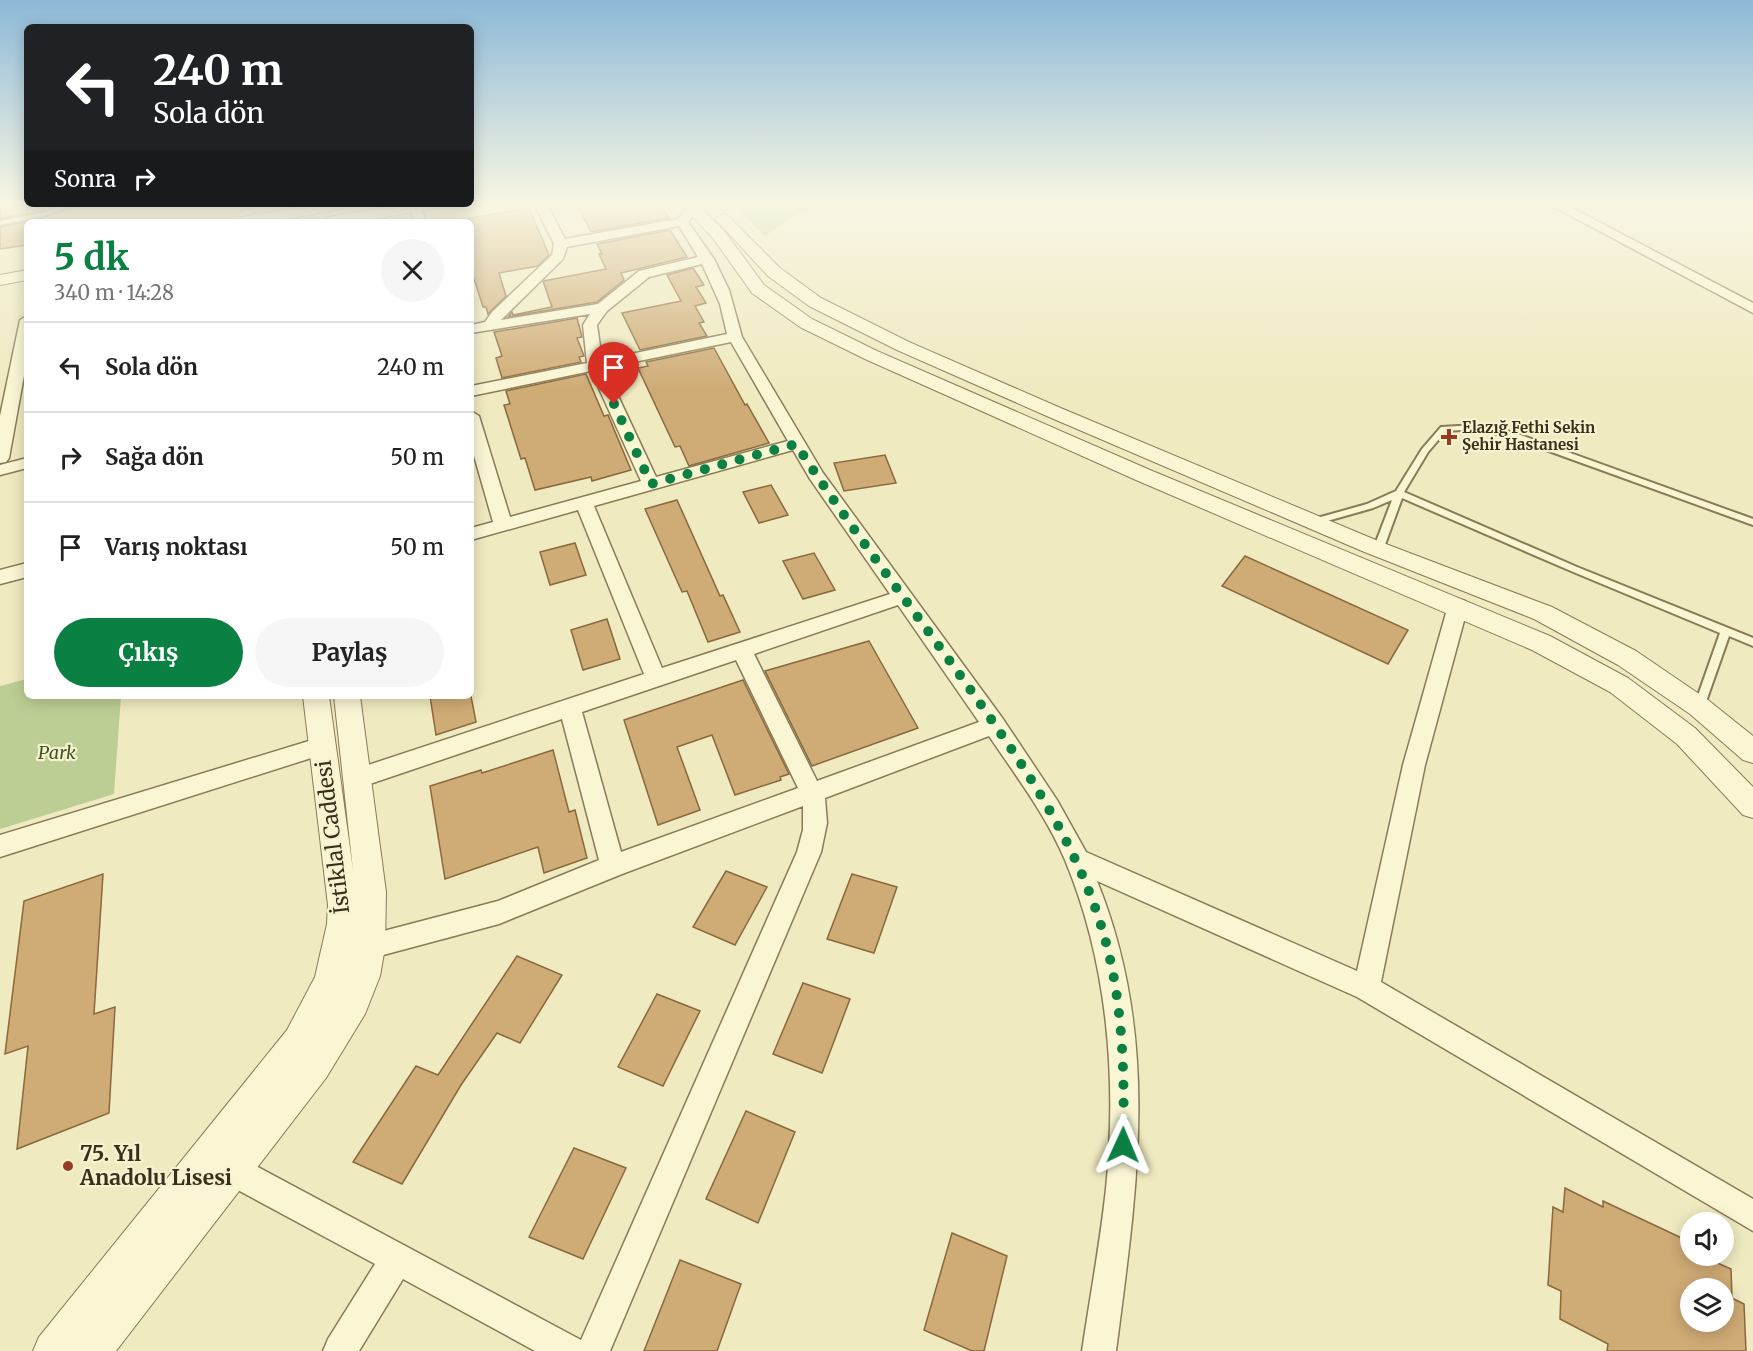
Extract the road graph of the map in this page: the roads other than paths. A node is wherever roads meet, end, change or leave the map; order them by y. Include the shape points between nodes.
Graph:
1 (552, 264) edge
2 (683, 264) edge
3 (710, 264) edge
4 (740, 264) edge
5 (764, 264) edge
6 (1668, 264) edge
7 (24, 276) edge
8 (0, 280) edge
9 (602, 308) junction
10 (1753, 309) edge
11 (490, 326) junction
12 (474, 329) edge
13 (735, 337) junction
14 (24, 343) edge
15 (22, 359) edge
16 (595, 364) junction
17 (474, 389) edge
18 (474, 426) edge
19 (796, 444) junction
20 (0, 458) edge
21 (24, 464) edge
22 (0, 470) edge
23 (651, 484) junction
24 (1399, 493) junction
25 (585, 502) junction
26 (1313, 522) junction
27 (1753, 522) edge
28 (503, 525) junction
29 (474, 533) edge
30 (1378, 550) junction
31 (24, 571) edge
32 (0, 577) edge
33 (904, 596) junction
34 (1458, 606) junction
35 (1726, 631) junction
36 (1753, 642) edge
37 (742, 650) junction
38 (656, 679) junction
39 (316, 699) edge
40 (347, 699) edge
41 (570, 707) junction
42 (1699, 707) junction
43 (995, 725) junction
44 (322, 746) junction
45 (1753, 752) edge
46 (358, 778) junction
47 (812, 794) junction
48 (1753, 806) edge
49 (0, 846) edge
50 (1077, 860) junction
51 (613, 866) junction
52 (354, 950) junction
53 (1366, 988) junction
54 (232, 1170) junction
55 (1753, 1216) edge
56 (398, 1259) junction
57 (52, 1351) edge
58 (91, 1351) edge
59 (340, 1351) edge
60 (569, 1351) edge
61 (592, 1351) edge
62 (1099, 1351) edge

1 - 11 street
2 - 9 street via 650,271
3 - 13 street via 726,297
4 - 34 street via 758,289 806,323 871,355 1143,475
5 - 26 street via 815,302 914,351
6 - 10 street
7 - 8 street
9 - 11 street
9 - 16 street via 592,319 589,332
11 - 12 street
13 - 16 street
13 - 19 street
14 - 15 street
15 - 20 street
16 - 17 street
16 - 23 street
18 - 28 street
19 - 23 street
19 - 33 street
21 - 22 street
23 - 25 street
24 - 26 lane via 1370,506
24 - 27 lane via 1444,429 1476,427 1512,435
24 - 30 lane
24 - 35 lane
25 - 28 street
25 - 38 street
26 - 30 street
28 - 29 street
30 - 42 street via 1543,613 1627,658
31 - 32 street
33 - 37 street
33 - 43 street
34 - 48 street via 1541,643 1618,685 1686,736
34 - 53 street via 1414,765
35 - 36 lane
35 - 42 lane
37 - 38 street
37 - 47 street
38 - 41 street
39 - 44 street, İstiklal Caddesi
40 - 46 street, İstiklal Caddesi
41 - 46 street
41 - 51 street
42 - 45 street
43 - 47 street
43 - 50 street via 1059,823
44 - 49 street
44 - 52 street, İstiklal Caddesi via 344,927
46 - 52 street, İstiklal Caddesi via 372,892
47 - 51 street
47 - 61 street via 818,815 809,852
50 - 53 street
50 - 62 street via 1099,918 1116,988 1125,1075 1123,1168
51 - 52 street via 499,912
52 - 54 street, İstiklal Caddesi via 364,976 353,1003 314,1066
52 - 57 street, İstiklal Caddesi via 299,1042
53 - 55 street
54 - 56 street
54 - 58 street, İstiklal Caddesi
56 - 59 street
56 - 60 street

